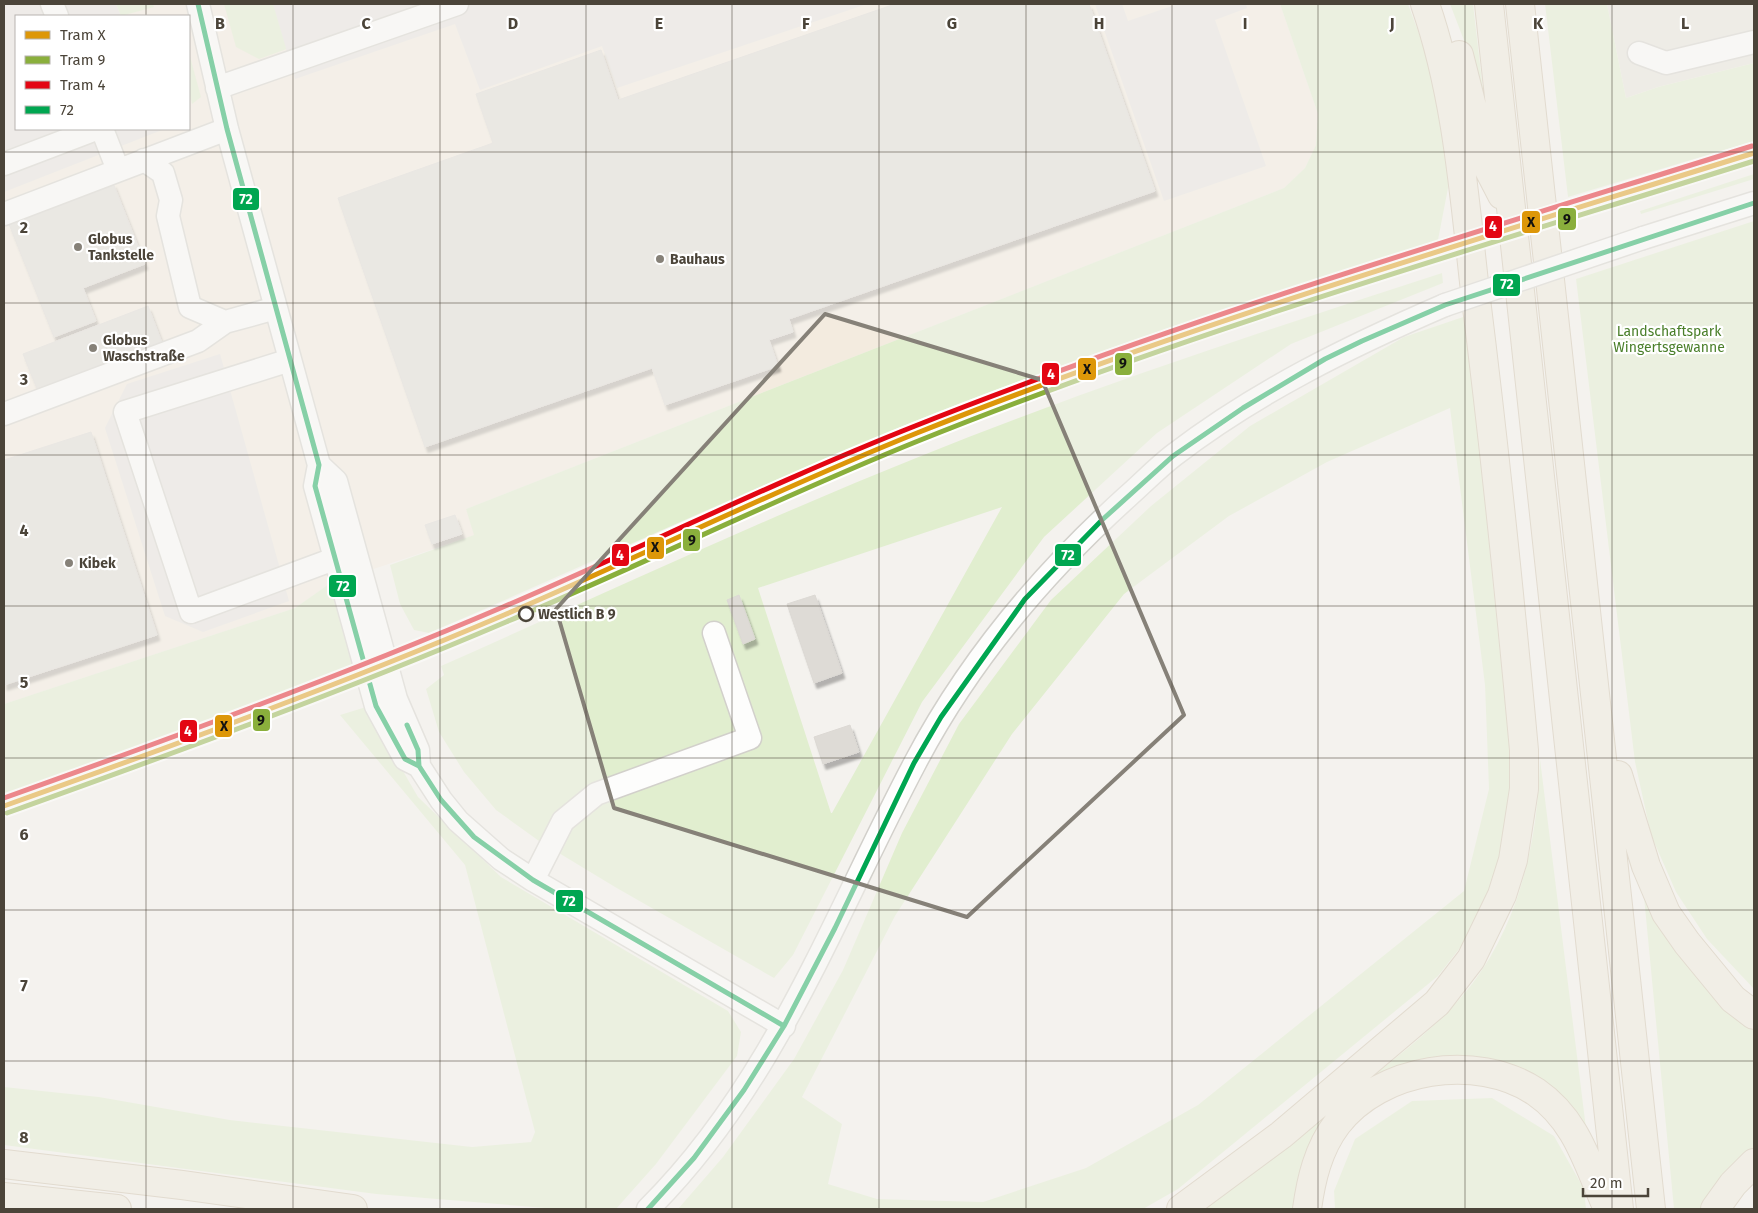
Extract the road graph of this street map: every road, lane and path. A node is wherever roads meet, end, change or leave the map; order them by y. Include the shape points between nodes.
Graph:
1 (198, 4) edge
2 (457, 4) edge
3 (1425, 4) edge
4 (1442, 4) edge
5 (1489, 4) edge
6 (1520, 4) edge
7 (1754, 42) edge
8 (1639, 53) dead end
9 (217, 88) junction
10 (227, 128) junction
11 (93, 130) edge
12 (102, 130) edge
13 (144, 160) junction
14 (4, 164) edge
15 (118, 170) junction
16 (1754, 203) edge
17 (1511, 211) junction
18 (4, 214) edge
19 (276, 308) junction
20 (225, 322) junction
21 (290, 360) junction
22 (4, 414) edge
23 (319, 465) junction
24 (334, 558) junction
25 (714, 633) dead end
26 (1597, 696) junction
27 (419, 766) junction
28 (533, 880) junction
29 (1754, 1016) edge
30 (784, 1026) junction
31 (1754, 1163) edge
32 (4, 1164) edge
33 (4, 1197) edge
34 (117, 1209) edge
35 (354, 1209) edge
36 (648, 1209) edge
37 (1182, 1209) edge
38 (1307, 1209) edge
39 (1608, 1209) edge
40 (1618, 1209) edge
41 (1651, 1209) edge
42 (1715, 1209) edge

1 - 9 street
2 - 9 street
3 - 37 highway via 1437,39 1451,103 1483,352 1524,750 1519,834 1502,895 1487,930 1472,959 1437,1003 1281,1135
4 - 17 highway via 1460,59 1487,166
5 - 17 highway
6 - 26 highway
7 - 8 street via 1666,63
9 - 10 street
10 - 13 street
10 - 19 street
11 - 14 street
12 - 15 street
13 - 15 street
13 - 20 street via 162,173 171,200 168,216 190,307
15 - 18 street
16 - 30 street, bridge via 1445,305 1362,341 1325,359 1244,408 1173,456 1102,520 1025,599 974,669 925,744
17 - 40 highway
19 - 20 street
19 - 21 street
20 - 22 street via 198,341
21 - 23 street
21 - 24 street via 125,412 190,612
23 - 24 street via 315,486
23 - 27 street via 336,481 396,699 418,750
24 - 27 street via 376,706 405,759
25 - 28 street via 750,738 596,794 563,821
26 - 29 highway via 1633,828 1666,913 1733,999
26 - 41 highway
27 - 28 street via 440,800 458,821
28 - 30 street
30 - 36 street via 744,1090 694,1158
31 - 42 highway
32 - 35 highway
33 - 34 highway
38 - 39 highway via 1312,1177 1323,1148 1336,1125 1361,1098 1390,1083 1415,1076 1463,1070 1504,1076 1536,1092 1565,1120 1583,1147

